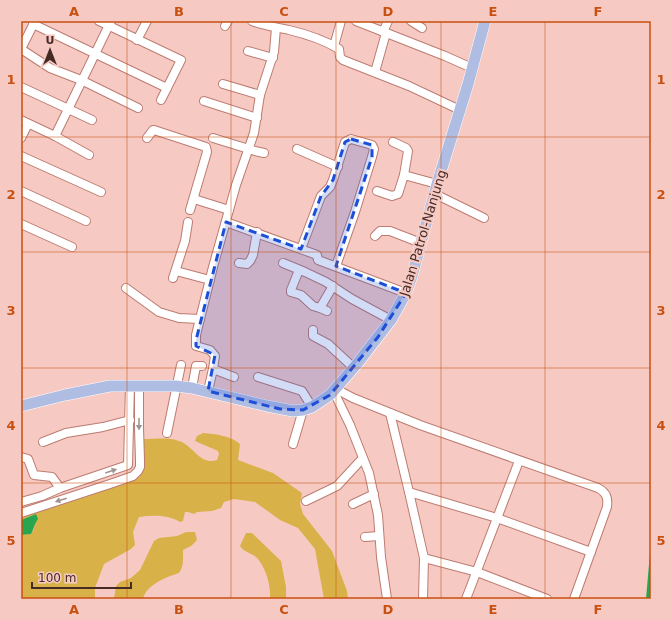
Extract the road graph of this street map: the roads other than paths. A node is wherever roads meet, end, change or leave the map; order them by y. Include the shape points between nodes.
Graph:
1 (99, 21) edge
2 (146, 21) edge
3 (252, 21) edge
4 (341, 21) edge
5 (356, 21) edge
6 (388, 21) edge
7 (411, 21) edge
8 (485, 21) edge
9 (34, 22) edge
10 (110, 24) edge
11 (276, 28) junction
12 (422, 28) dead end
13 (385, 33) junction
14 (137, 40) junction
15 (334, 46) junction
16 (21, 49) edge
17 (248, 51) dead end
18 (95, 53) junction
19 (273, 58) junction
20 (472, 68) junction
21 (375, 72) junction
22 (81, 80) junction
23 (223, 84) dead end
24 (21, 87) edge
25 (167, 88) junction
26 (260, 95) junction
27 (161, 100) dead end
28 (204, 101) dead end
29 (68, 108) junction
30 (138, 108) dead end
31 (460, 110) junction
32 (256, 118) junction
33 (92, 120) dead end
34 (24, 122) edge
35 (55, 136) junction
36 (21, 138) edge
37 (147, 138) dead end
38 (213, 138) dead end
39 (393, 142) dead end
40 (248, 148) junction
41 (297, 149) dead end
42 (264, 153) dead end
43 (89, 155) dead end
44 (21, 156) edge
45 (338, 167) junction
46 (404, 175) junction
47 (436, 189) junction
48 (21, 191) edge
49 (377, 191) dead end
50 (101, 192) dead end
51 (194, 198) junction
52 (190, 210) dead end
53 (229, 210) junction
54 (484, 218) dead end
55 (86, 221) dead end
56 (188, 222) dead end
57 (226, 222) junction
58 (21, 224) edge
59 (257, 232) junction
60 (375, 236) dead end
61 (421, 243) junction
62 (72, 247) dead end
63 (302, 249) junction
64 (239, 263) dead end
65 (283, 264) dead end
66 (336, 266) junction
67 (299, 270) junction
68 (210, 280) junction
69 (333, 286) junction
70 (126, 288) dead end
71 (406, 292) junction
72 (200, 319) junction
73 (391, 320) junction
74 (313, 330) dead end
75 (181, 365) dead end
76 (202, 366) dead end
77 (354, 368) junction
78 (213, 369) junction
79 (234, 377) dead end
80 (258, 378) dead end
81 (135, 385) junction
82 (176, 386) junction
83 (192, 388) junction
84 (208, 391) junction
85 (335, 391) junction
86 (21, 406) edge
87 (307, 409) junction
88 (390, 413) junction
89 (130, 420) junction
90 (167, 433) dead end
91 (43, 442) dead end
92 (293, 444) dead end
93 (21, 458) edge
94 (362, 459) junction
95 (519, 461) junction
96 (60, 488) junction
97 (409, 492) junction
98 (374, 494) junction
99 (306, 501) dead end
100 (21, 502) edge
101 (353, 504) dead end
102 (21, 513) edge
103 (497, 518) junction
104 (379, 536) junction
105 (365, 537) dead end
106 (591, 552) junction
107 (424, 558) junction
108 (476, 572) junction
109 (387, 599) edge
110 (423, 599) edge
111 (466, 599) edge
112 (547, 599) edge
113 (574, 599) edge

1 - 10 street
2 - 14 street
3 - 11 street
4 - 15 street
5 - 13 street
6 - 13 street
7 - 12 street
8 - 20 main road, Jalan Patrol-Nanjung
9 - 16 street
9 - 18 street via 64,40
10 - 14 street
10 - 18 street
11 - 15 street via 307,35
11 - 19 street
13 - 20 street
13 - 21 street
14 - 25 street via 183,57
15 - 21 street via 339,49 341,59
16 - 22 street via 50,68
17 - 19 street
18 - 22 street
18 - 25 street
19 - 26 street
20 - 31 main road, Jalan Patrol-Nanjung
21 - 31 street
22 - 29 street
22 - 30 street
23 - 26 street
24 - 29 street
25 - 27 street
26 - 32 street
28 - 32 street
29 - 33 street
29 - 35 street
31 - 47 main road, Jalan Patrol-Nanjung
32 - 40 street
34 - 35 street
34 - 36 street
35 - 43 street
37 - 51 street via 154,130 206,147 207,152
38 - 40 street
39 - 46 street via 406,148 408,152
40 - 42 street
40 - 53 street
41 - 45 street
44 - 50 street
45 - 63 street via 330,187 321,196
45 - 66 street via 347,140 373,146 372,157
46 - 47 street
46 - 49 street via 399,193 396,195
47 - 54 street
47 - 61 main road, Jalan Patrol-Nanjung
48 - 55 street
51 - 52 street
51 - 53 street
53 - 57 street
56 - 68 street via 185,241 174,271
57 - 59 street
57 - 68 street
58 - 62 street
59 - 63 street
59 - 64 street via 252,258 247,264
60 - 61 street via 380,230 390,230
61 - 71 main road, Jalan Patrol-Nanjung
63 - 66 street via 317,255 318,260
65 - 67 street
66 - 71 street
67 - 69 street
67 - 69 street via 291,292 301,295 313,306 324,309
68 - 72 street
69 - 73 street
70 - 72 street via 159,312 178,318
71 - 73 main road, Jalan Patrol-Nanjung
72 - 78 street via 196,346 210,350 215,356
73 - 77 main road, Jalan Patrol-Nanjung
74 - 77 street via 313,336 328,344
75 - 82 street
76 - 83 street via 196,366
77 - 85 main road, Jalan Patrol-Nanjung
78 - 79 street
78 - 84 street
80 - 87 street via 302,391
81 - 82 main road
81 - 86 main road via 102,387
81 - 89 street
81 -> 102 street via 139,428 138,471 133,476
82 - 83 main road
82 - 90 street
83 - 84 main road
84 - 87 main road via 280,409
85 - 87 main road, Jalan Patrol-Nanjung
85 - 88 street
85 - 94 street
87 - 92 street
88 - 95 street
88 - 97 street
89 - 91 street via 103,428 63,433
96 -> 89 street via 128,465
93 - 96 street via 28,459 34,475 52,477
94 - 98 street via 369,473
94 - 99 street via 337,486
95 - 103 street
95 - 106 street via 604,492 608,498 607,507
96 - 100 street
97 - 103 street
97 - 107 street
98 - 101 street
98 - 104 street
103 - 106 street
103 - 108 street
104 - 105 street
104 - 109 street
106 - 113 street
107 - 108 street
107 - 110 street
108 - 111 street
108 - 112 street

